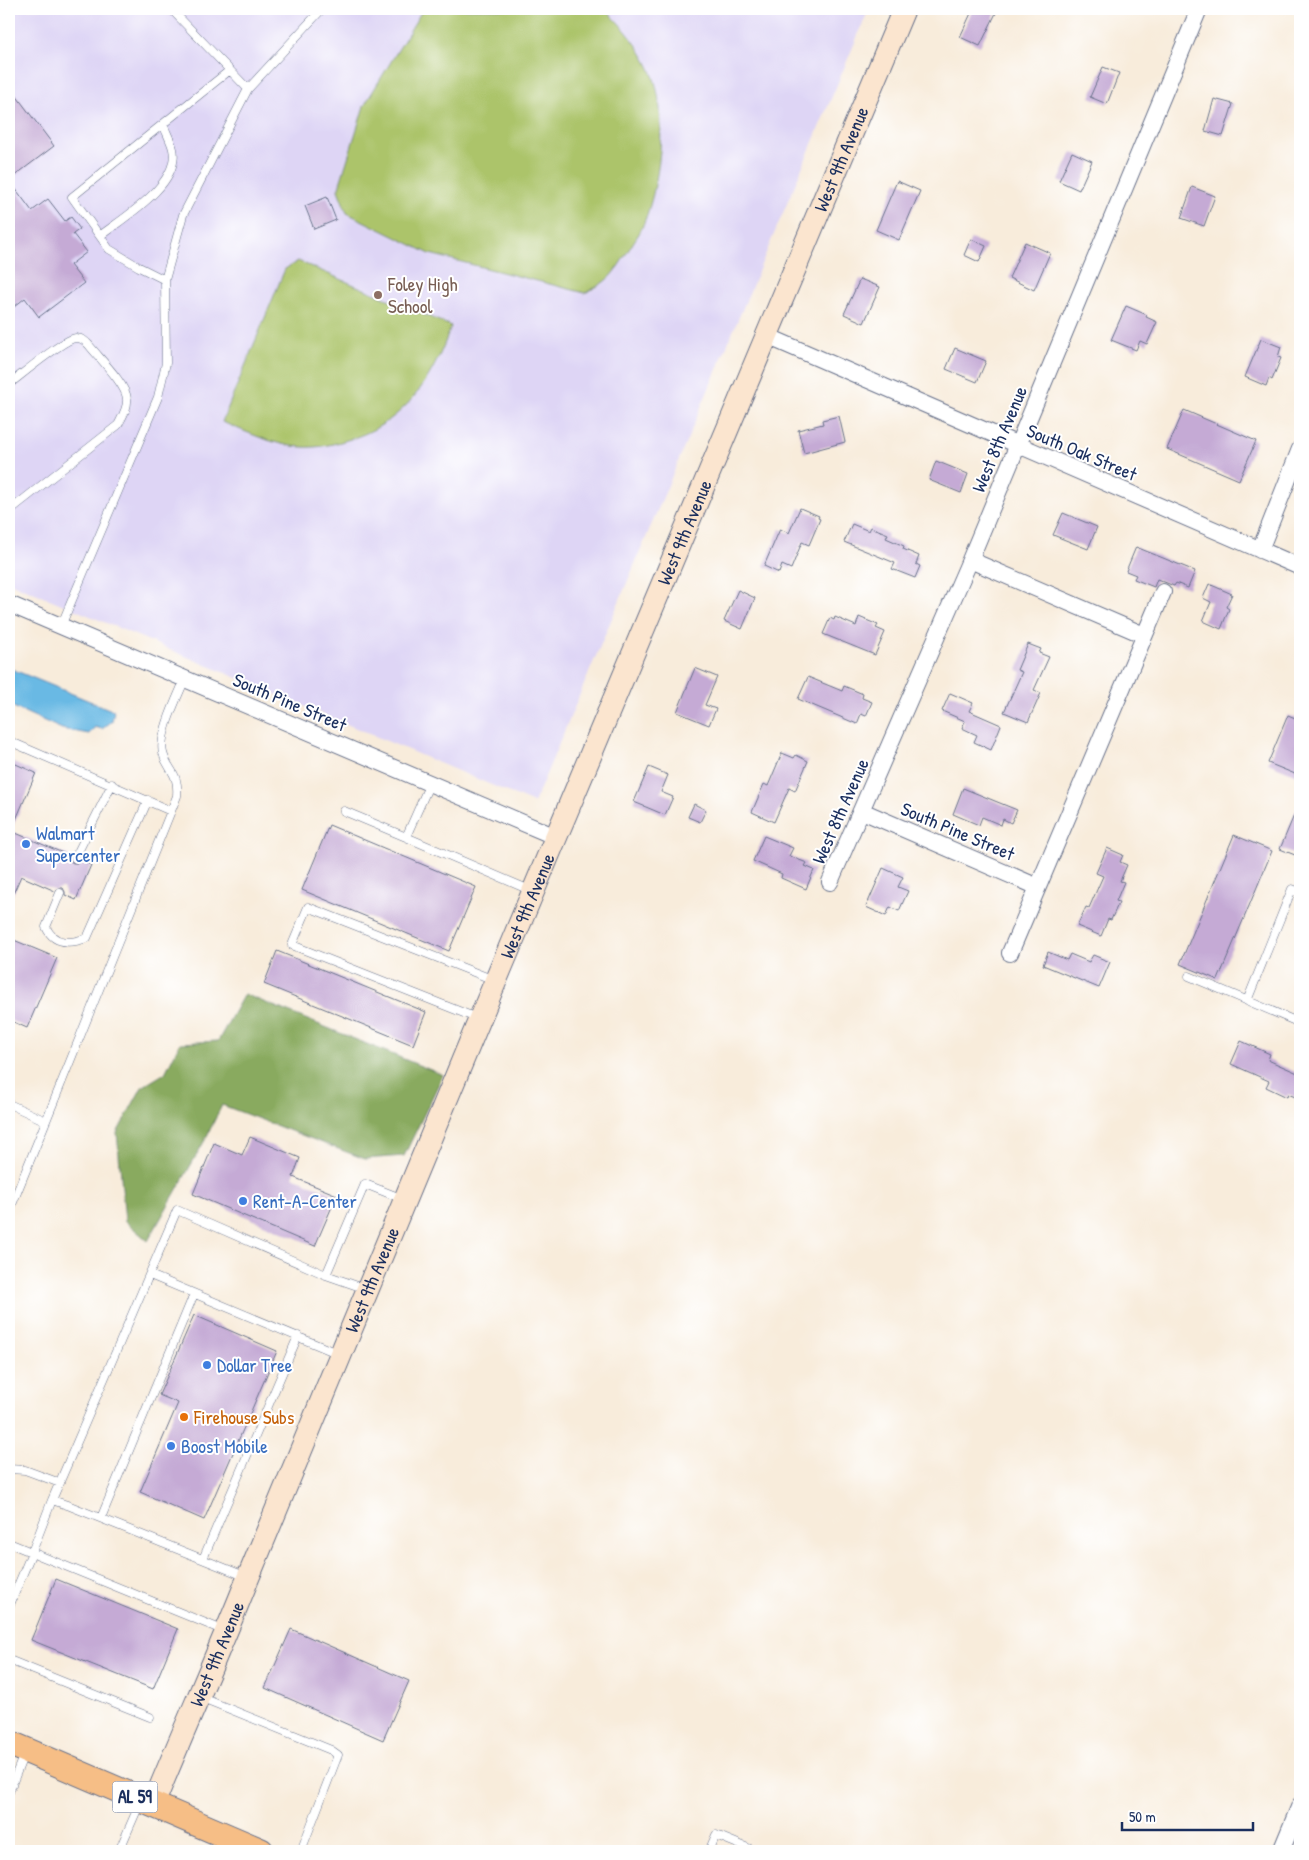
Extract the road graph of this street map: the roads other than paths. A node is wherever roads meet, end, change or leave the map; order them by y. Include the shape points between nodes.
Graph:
1 (171, 9) edge
2 (322, 9) edge
3 (904, 9) edge
4 (1199, 9) edge
5 (230, 70) junction
6 (248, 89) junction
7 (163, 124) junction
8 (100, 236) junction
9 (165, 280) junction
10 (767, 336) junction
11 (9, 384) edge
12 (1018, 446) junction
13 (1300, 449) edge
14 (9, 511) edge
15 (1260, 550) junction
16 (970, 560) junction
17 (1300, 567) edge
18 (1163, 592) dead end
19 (9, 604) edge
20 (61, 626) junction
21 (1144, 635) junction
22 (185, 679) junction
23 (9, 741) edge
24 (430, 783) junction
25 (112, 784) junction
26 (148, 800) junction
27 (171, 811) junction
28 (344, 811) dead end
29 (862, 811) junction
30 (406, 837) junction
31 (556, 837) junction
32 (75, 858) dead end
33 (830, 882) dead end
34 (1038, 887) junction
35 (534, 892) junction
36 (1300, 892) edge
37 (60, 893) dead end
38 (1010, 953) dead end
39 (1189, 976) dead end
40 (496, 980) junction
41 (1247, 1001) junction
42 (480, 1020) junction
43 (1300, 1023) edge
44 (9, 1104) edge
45 (46, 1121) junction
46 (405, 1200) junction
47 (9, 1212) edge
48 (150, 1275) junction
49 (326, 1275) junction
50 (368, 1290) junction
51 (194, 1294) junction
52 (298, 1336) junction
53 (341, 1354) junction
54 (9, 1469) edge
55 (60, 1483) junction
56 (52, 1500) junction
57 (101, 1518) junction
58 (9, 1543) edge
59 (32, 1552) junction
60 (203, 1559) junction
61 (248, 1578) junction
62 (9, 1607) edge
63 (227, 1632) junction
64 (9, 1660) edge
65 (198, 1696) junction
66 (150, 1717) dead end
67 (17, 1746) edge
68 (9, 1792) edge
69 (147, 1802) junction
70 (1300, 1805) edge
71 (119, 1851) edge
72 (261, 1851) edge
73 (301, 1851) edge
74 (709, 1851) edge
75 (755, 1851) edge
76 (1281, 1851) edge

1 - 5 lane
2 - 6 lane
3 - 10 street, West 9th Avenue
4 - 12 street, West 8th Avenue
5 - 6 lane
5 - 7 lane
6 - 9 lane via 182,215
7 - 8 lane via 174,150 172,169 158,191
7 - 8 lane via 72,197
8 - 9 lane via 109,249
9 - 20 lane via 166,363 158,397
10 - 12 street, South Oak Street
10 - 31 street, West 9th Avenue
11 - 14 lane via 64,343 74,338 84,339 122,386 127,399 118,425
12 - 15 street, South Oak Street
12 - 16 street, West 8th Avenue
13 - 15 street
15 - 17 street, South Oak Street
16 - 21 street
16 - 29 street, West 8th Avenue
18 - 21 street
19 - 20 street, South Pine Street
20 - 22 street, South Pine Street
21 - 34 street
22 - 24 street, South Pine Street
22 - 27 lane via 162,740 163,754 178,782
23 - 25 lane
24 - 30 lane
24 - 31 street, South Pine Street
25 - 26 lane
25 - 32 lane
26 - 27 lane
26 - 37 lane via 87,938 74,942 50,936 46,927
27 - 45 lane
28 - 30 lane
29 - 33 street, West 8th Avenue
29 - 34 street, South Pine Street
30 - 35 lane
31 - 35 street, West 9th Avenue
34 - 38 street
35 - 40 street, West 9th Avenue
36 - 41 lane via 1292,889
39 - 41 lane
40 - 42 street, West 9th Avenue
40 - 42 lane via 308,907 292,945
41 - 43 lane
42 - 46 street, West 9th Avenue
44 - 45 lane
45 - 47 lane
46 - 49 lane via 365,1184
46 - 50 street, West 9th Avenue
48 - 49 lane via 178,1210
48 - 51 lane
48 - 55 lane
49 - 50 lane
50 - 53 street, West 9th Avenue
51 - 52 lane
51 - 57 lane
52 - 53 lane
52 - 60 lane
53 - 61 street, West 9th Avenue
54 - 55 lane via 25,1470
55 - 56 lane
56 - 57 lane
56 - 59 lane
57 - 60 lane
58 - 59 lane
59 - 62 lane
59 - 63 lane
60 - 61 lane
61 - 63 street, West 9th Avenue
63 - 65 street, West 9th Avenue
64 - 66 lane
65 - 69 street, West 9th Avenue
65 - 73 lane via 331,1750 338,1756
67 - 68 lane
67 - 69 main road, AL 59
69 - 71 lane
69 - 72 main road, AL 59
70 - 76 street
74 - 75 lane via 716,1835

